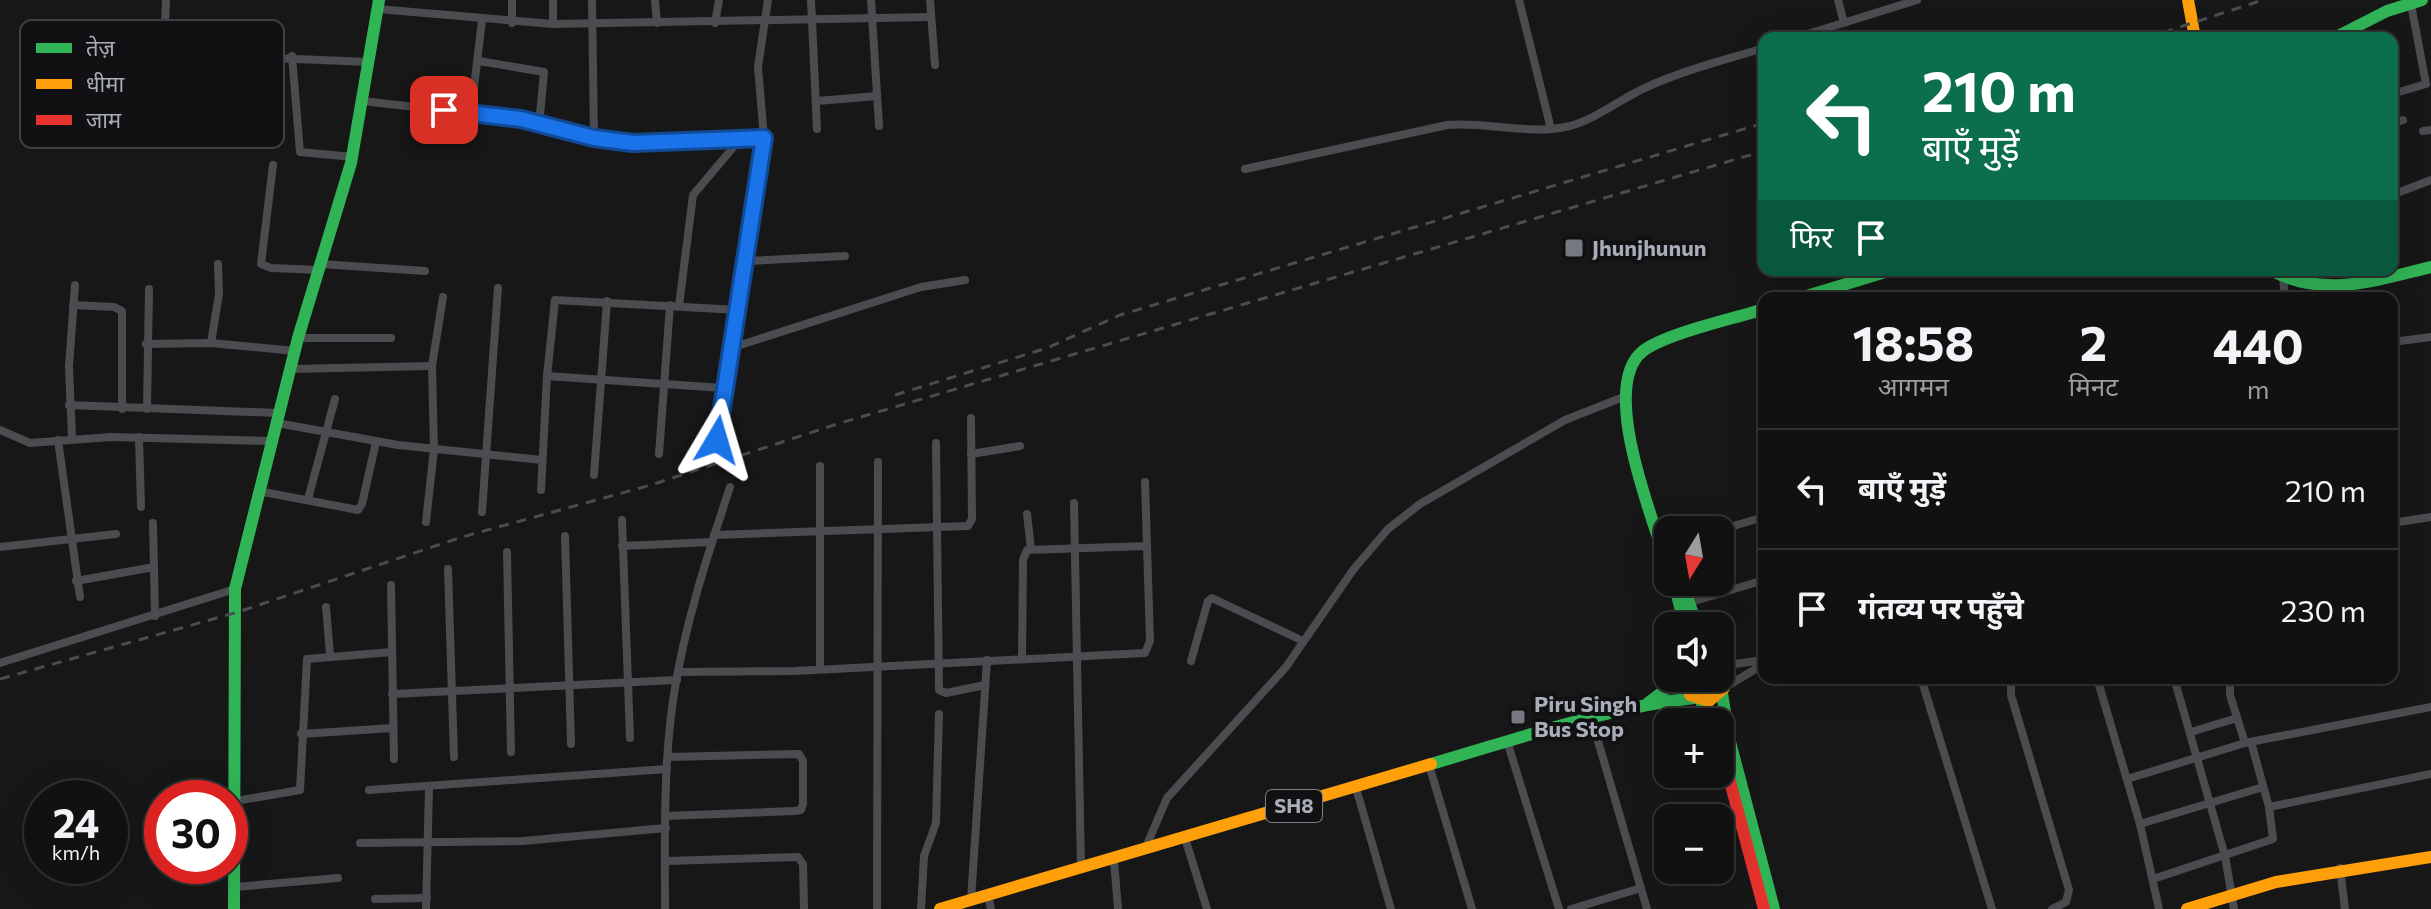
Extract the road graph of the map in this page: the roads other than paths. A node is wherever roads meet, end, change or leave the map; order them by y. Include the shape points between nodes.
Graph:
1 (166, 0) edge
2 (512, 0) edge
3 (553, 0) edge
4 (592, 0) edge
5 (655, 0) edge
6 (719, 0) edge
7 (768, 0) edge
8 (811, 0) edge
9 (871, 0) edge
10 (930, 0) edge
11 (1519, 0) edge
12 (1838, 0) edge
13 (1917, 0) edge
14 (2188, 0) edge
15 (2416, 2) edge
16 (378, 5) edge
17 (931, 17) junction
18 (164, 20) edge
19 (482, 20) junction
20 (872, 21) junction
21 (591, 22) junction
22 (768, 22) junction
23 (813, 22) junction
24 (512, 23) junction
25 (657, 23) junction
26 (715, 23) junction
27 (1844, 23) junction
28 (553, 24) junction
29 (1815, 32) edge
30 (2194, 32) edge
31 (2348, 32) edge
32 (1758, 50) edge
33 (284, 56) edge
34 (292, 56) junction
35 (479, 61) junction
36 (369, 62) junction
37 (935, 65) dead end
38 (2398, 92) edge
39 (877, 96) junction
40 (362, 101) junction
41 (817, 101) junction
42 (471, 113) junction
43 (2403, 120) dead end
44 (2398, 122) edge
45 (539, 125) junction
46 (879, 126) dead end
47 (817, 129) dead end
48 (1551, 129) junction
49 (743, 137) junction
50 (594, 138) junction
51 (764, 138) junction
52 (353, 157) junction
53 (273, 165) dead end
54 (1245, 169) dead end
55 (2431, 180) edge
56 (2398, 193) edge
57 (845, 256) dead end
58 (747, 261) junction
59 (218, 264) dead end
60 (320, 267) junction
61 (2431, 267) edge
62 (425, 271) dead end
63 (2398, 274) edge
64 (1872, 276) edge
65 (2390, 276) edge
66 (2283, 277) joint
67 (965, 280) dead end
68 (75, 285) dead end
69 (498, 288) dead end
70 (149, 289) dead end
71 (1820, 292) edge
72 (2284, 292) edge
73 (443, 297) dead end
74 (607, 301) junction
75 (73, 305) junction
76 (674, 305) junction
77 (739, 310) junction
78 (1758, 311) edge
79 (2431, 337) edge
80 (391, 338) dead end
81 (2398, 341) edge
82 (211, 343) junction
83 (146, 344) junction
84 (297, 344) junction
85 (731, 348) junction
86 (432, 366) junction
87 (290, 369) junction
88 (547, 376) junction
89 (602, 380) junction
90 (664, 384) junction
91 (723, 388) junction
92 (1626, 396) junction
93 (335, 399) dead end
94 (69, 405) junction
95 (122, 409) junction
96 (147, 409) junction
97 (278, 418) junction
98 (971, 418) dead end
99 (1629, 425) junction
100 (0, 430) edge
101 (328, 430) junction
102 (139, 437) junction
103 (72, 438) junction
104 (58, 440) junction
105 (717, 440) dead end
106 (271, 441) junction
107 (376, 442) junction
108 (936, 443) dead end
109 (1020, 446) dead end
110 (434, 449) junction
111 (485, 454) junction
112 (659, 454) dead end
113 (971, 454) junction
114 (542, 460) junction
115 (878, 462) dead end
116 (820, 466) dead end
117 (594, 475) dead end
118 (1145, 482) dead end
119 (730, 487) dead end
120 (257, 490) junction
121 (541, 490) dead end
122 (308, 499) junction
123 (1074, 503) dead end
124 (141, 507) dead end
125 (482, 512) dead end
126 (1027, 514) dead end
127 (1662, 516) edge
128 (2431, 517) edge
129 (1758, 519) edge
130 (622, 520) dead end
131 (1654, 521) edge
132 (426, 522) dead end
133 (2398, 522) edge
134 (153, 523) dead end
135 (938, 525) junction
136 (1734, 526) edge
137 (878, 529) junction
138 (116, 534) dead end
139 (820, 534) junction
140 (565, 536) dead end
141 (713, 539) junction
142 (71, 540) junction
143 (622, 546) junction
144 (1147, 546) junction
145 (0, 547) edge
146 (1076, 548) junction
147 (1031, 549) junction
148 (507, 552) dead end
149 (154, 567) junction
150 (448, 569) dead end
151 (76, 581) junction
152 (1758, 582) edge
153 (391, 585) dead end
154 (235, 589) junction
155 (1686, 596) edge
156 (80, 597) dead end
157 (1688, 603) junction
158 (326, 607) dead end
159 (1692, 612) edge
160 (155, 616) junction
161 (1303, 641) junction
162 (392, 652) junction
163 (330, 655) junction
164 (1080, 657) junction
165 (1022, 659) junction
166 (987, 660) junction
167 (1191, 661) dead end
168 (0, 663) edge
169 (939, 663) junction
170 (1758, 663) edge
171 (1734, 665) edge
172 (879, 666) junction
173 (1758, 666) edge
174 (820, 669) junction
175 (678, 676) junction
176 (627, 683) junction
177 (1734, 683) edge
178 (1923, 684) edge
179 (2011, 684) edge
180 (2099, 684) edge
181 (2176, 684) edge
182 (2231, 684) edge
183 (985, 685) junction
184 (569, 687) junction
185 (509, 689) junction
186 (451, 691) junction
187 (1663, 692) edge
188 (1689, 692) edge
189 (1722, 692) edge
190 (1723, 692) edge
191 (392, 694) junction
192 (1698, 700) junction
193 (1647, 703) junction
194 (2431, 707) edge
195 (1703, 708) edge
196 (939, 714) dead end
197 (1591, 717) junction
198 (2237, 718) junction
199 (393, 728) junction
200 (2191, 732) junction
201 (301, 734) junction
202 (630, 738) dead end
203 (1507, 741) junction
204 (2248, 743) junction
205 (571, 744) dead end
206 (511, 752) dead end
207 (2197, 756) junction
208 (454, 757) dead end
209 (668, 757) junction
210 (394, 759) dead end
211 (1429, 765) junction
212 (667, 769) junction
213 (2431, 774) edge
214 (2127, 779) junction
215 (236, 780) edge
216 (2263, 787) junction
217 (429, 788) junction
218 (1356, 788) junction
219 (1732, 788) edge
220 (369, 790) dead end
221 (248, 799) edge
222 (2210, 802) junction
223 (2269, 807) junction
224 (666, 816) junction
225 (2140, 824) junction
226 (666, 828) junction
227 (1185, 838) junction
228 (360, 843) dead end
229 (428, 844) junction
230 (1144, 851) junction
231 (2225, 856) junction
232 (2431, 857) edge
233 (1114, 860) junction
234 (666, 861) junction
235 (2340, 868) junction
236 (1081, 869) junction
237 (338, 878) dead end
238 (2153, 879) junction
239 (235, 884) edge
240 (235, 887) junction
241 (1641, 888) junction
242 (2231, 891) junction
243 (988, 895) junction
244 (427, 898) junction
245 (375, 899) dead end
246 (971, 901) junction
247 (234, 909) edge
248 (426, 909) edge
249 (665, 909) edge
250 (804, 909) edge
251 (877, 909) edge
252 (921, 909) edge
253 (943, 909) edge
254 (991, 909) edge
255 (1118, 909) edge
256 (1207, 909) edge
257 (1391, 909) edge
258 (1472, 909) edge
259 (1559, 909) edge
260 (1571, 909) edge
261 (1647, 909) edge
262 (1764, 909) edge
263 (1774, 909) edge
264 (1992, 909) edge
265 (2052, 909) edge
266 (2159, 909) edge
267 (2187, 909) edge
268 (2234, 909) edge
269 (2345, 909) edge

1 - 18 street
2 - 24 street
3 - 28 street
4 - 21 street
5 - 25 street
6 - 26 street
7 - 22 street
8 - 23 street
9 - 20 street
10 - 17 street
11 - 48 street
12 - 27 street
13 - 27 street
14 - 30 street
15 - 31 street
15 - 38 street via 2426,84
16 - 19 street
16 - 36 street
17 - 20 street
17 - 37 street
19 - 24 street
19 - 35 street
20 - 23 street
20 - 39 street
21 - 25 street
21 - 28 street
21 - 50 street
22 - 23 street
22 - 26 street
22 - 51 street via 758,67
23 - 41 street
24 - 28 street
25 - 26 street
27 - 29 street
32 - 48 street via 1660,82 1591,118
33 - 34 street
34 - 36 street
34 - 52 street via 300,152
35 - 42 street
35 - 45 street via 544,72
36 - 40 street
39 - 41 street
39 - 46 street
40 - 42 street
40 - 52 street
41 - 47 street
42 - 45 street
43 - 44 street
45 - 50 street
48 - 54 street via 1447,125
49 - 50 street via 633,143
49 - 51 street
49 - 76 street via 693,195
51 - 58 street
52 - 60 street
53 - 60 street via 261,264
55 - 56 street
57 - 58 street
58 - 77 street
59 - 82 street
60 - 62 street
60 - 84 street
61 - 63 street
64 - 71 street
65 - 66 street via 2318,287
66 - 72 street
67 - 85 street via 921,287
68 - 75 street
69 - 111 street
70 - 83 street
73 - 86 street
74 - 76 street
74 - 88 street via 553,302
74 - 89 street
75 - 94 street
75 - 95 street via 122,311
76 - 77 street
76 - 90 street
77 - 85 street
78 - 92 street via 1676,335 1640,352 1631,366
79 - 81 street
80 - 84 street
82 - 83 street
82 - 84 street
83 - 96 street
84 - 87 street
85 - 91 street
86 - 87 street
86 - 110 street
87 - 97 street
88 - 89 street
88 - 114 street
89 - 90 street
89 - 117 street
90 - 91 street
90 - 112 street
91 - 105 street
92 - 99 street
92 - 161 street via 1565,420 1401,517 1353,570
93 - 101 street
94 - 95 street
94 - 103 street
95 - 96 street
96 - 97 street
97 - 101 street
97 - 106 street
98 - 113 street
99 - 127 street via 1639,438
99 - 131 street
100 - 104 street via 30,443
101 - 107 street
101 - 122 street
102 - 103 street
102 - 106 street
102 - 124 street
103 - 104 street
104 - 142 street
106 - 120 street
107 - 110 street
107 - 122 street via 360,508
108 - 135 street
109 - 113 street
110 - 111 street
110 - 132 street
111 - 114 street
111 - 125 street
113 - 135 street via 971,522
114 - 121 street
115 - 137 street
116 - 139 street
118 - 144 street
119 - 141 street
120 - 122 street
120 - 154 street
123 - 146 street
126 - 147 street
128 - 133 street
129 - 136 street
130 - 143 street
134 - 149 street
135 - 137 street
135 - 169 street
137 - 139 street
137 - 172 street
138 - 142 street
139 - 141 street
139 - 174 street
140 - 184 street
141 - 143 street
141 - 175 street
142 - 145 street
142 - 151 street
143 - 176 street
144 - 146 street
144 - 164 street via 1149,650
146 - 147 street
146 - 164 street
147 - 165 street via 1023,560
148 - 185 street
149 - 151 street
149 - 160 street
150 - 186 street
151 - 156 street
152 - 157 street
153 - 162 street
154 - 160 street
154 - 215 street
155 - 157 street
157 - 159 street
158 - 163 street
160 - 168 street
161 - 167 street via 1212,598
161 - 230 street via 1260,697 1167,798
162 - 163 street
162 - 191 street
163 - 201 street via 306,662
164 - 165 street
164 - 236 street
165 - 166 street
166 - 169 street
166 - 183 street
169 - 172 street
169 - 183 street via 941,693
170 - 171 street
172 - 174 street
172 - 251 street
173 - 177 street
174 - 175 street
175 - 176 street
175 - 209 street
176 - 184 street
176 - 202 street
178 - 264 street
179 - 265 street via 2069,890 2066,902
180 - 214 street
181 - 200 street
182 - 198 street
183 - 246 street
184 - 185 street
184 - 205 street
185 - 186 street
185 - 206 street
186 - 191 street
186 - 208 street
187 - 193 street, SH8
188 - 192 street, SH8
189 - 192 street, SH8
190 - 263 street via 1729,738
191 - 199 street
192 - 193 street, SH8
192 - 195 street
193 - 197 street, SH8
194 - 204 street
196 - 252 street via 936,823 924,856
197 - 203 street, SH8
197 - 241 street
198 - 200 street
198 - 204 street
199 - 201 street
199 - 210 street
200 - 207 street
201 - 221 street via 298,792
203 - 211 street, SH8
203 - 259 street
204 - 207 street
204 - 216 street
207 - 214 street
207 - 222 street
209 - 212 street
209 - 224 street via 799,754 803,804 794,811
211 - 218 street, SH8
211 - 258 street
212 - 217 street
212 - 224 street
213 - 223 street
214 - 225 street
216 - 222 street
216 - 223 street
217 - 220 street
217 - 229 street
218 - 227 street, SH8
218 - 257 street
219 - 262 street
222 - 225 street
222 - 231 street
223 - 231 street via 2273,839
224 - 226 street
225 - 238 street
226 - 229 street
226 - 234 street
227 - 230 street, SH8
227 - 256 street
228 - 229 street
229 - 244 street
230 - 233 street, SH8
231 - 238 street
231 - 242 street
232 - 235 street
233 - 236 street, SH8
233 - 255 street
234 - 249 street
234 - 250 street via 798,857 803,864
235 - 242 street
235 - 269 street
236 - 243 street, SH8
237 - 240 street
238 - 266 street
239 - 240 street
240 - 247 street
241 - 260 street
241 - 261 street
242 - 267 street
242 - 268 street
243 - 246 street, SH8
243 - 254 street
244 - 245 street
244 - 248 street
246 - 253 street, SH8

